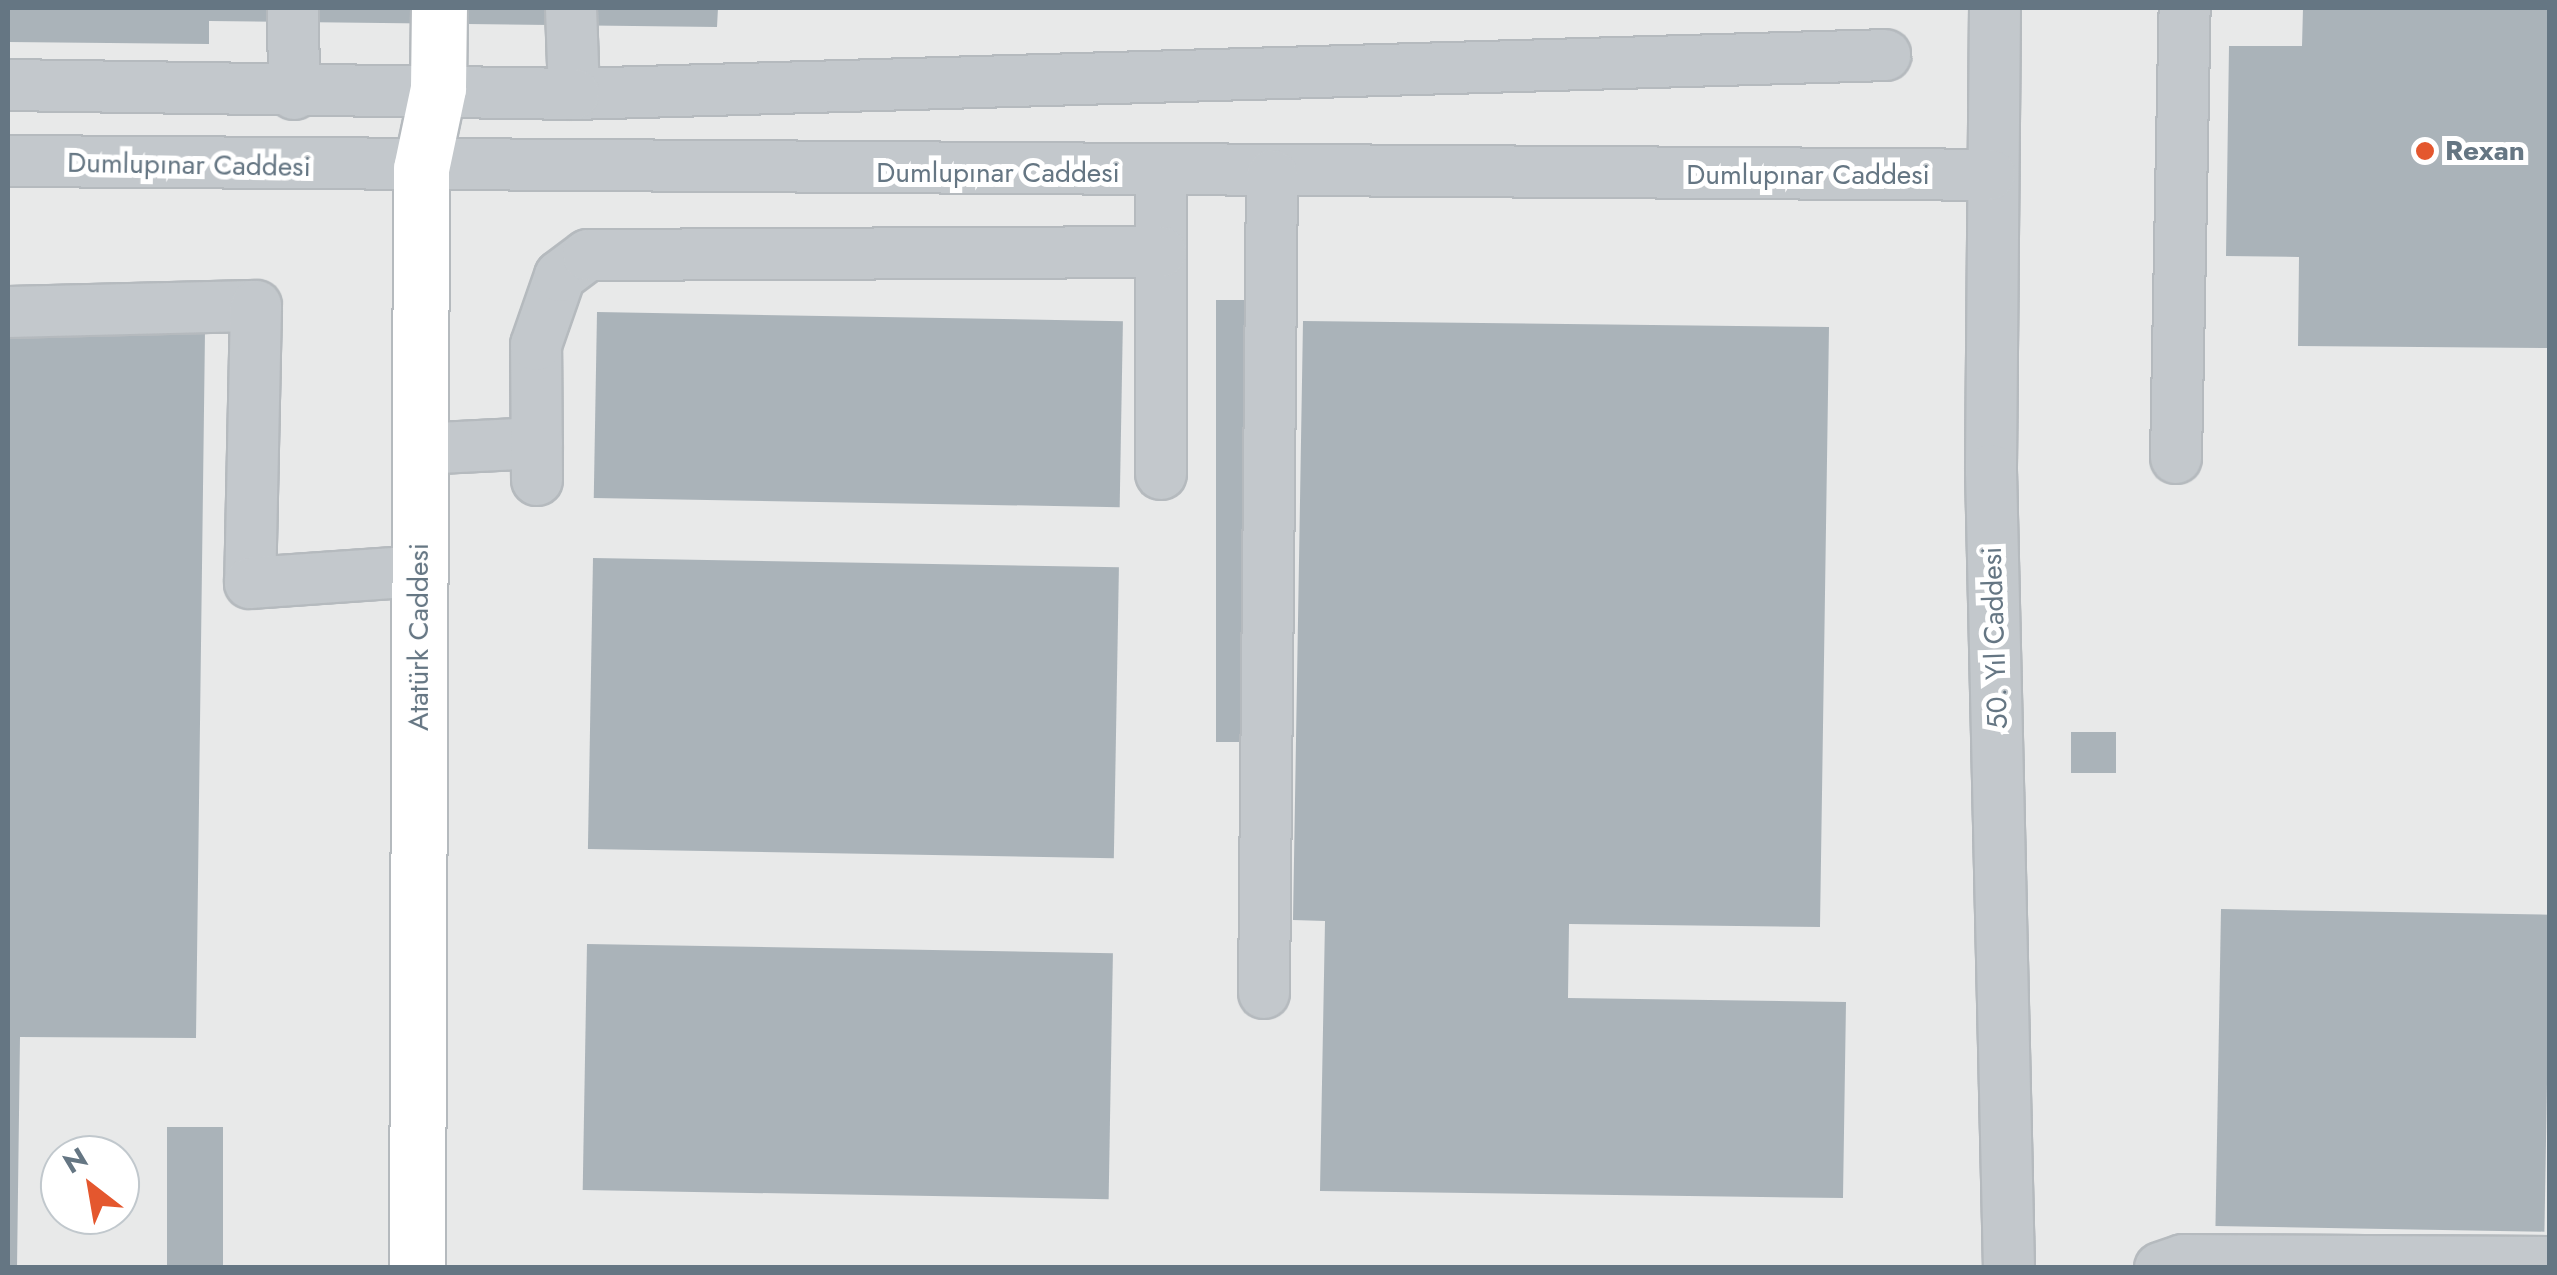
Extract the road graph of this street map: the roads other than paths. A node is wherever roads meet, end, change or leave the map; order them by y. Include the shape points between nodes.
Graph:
1 (292, 8) edge
2 (439, 8) edge
3 (571, 8) edge
4 (1995, 8) edge
5 (2185, 8) edge
6 (1885, 55) dead end
7 (8, 84) edge
8 (438, 88) junction
9 (294, 94) junction
10 (574, 94) junction
11 (8, 162) edge
12 (421, 169) junction
13 (1162, 174) junction
14 (1272, 175) junction
15 (1990, 175) junction
16 (1161, 252) junction
17 (8, 312) edge
18 (420, 449) junction
19 (2176, 458) dead end
20 (1161, 474) dead end
21 (420, 571) junction
22 (1264, 994) dead end
23 (2550, 1262) edge
24 (2176, 1265) edge
25 (417, 1268) edge
26 (2009, 1268) edge

1 - 9 street
2 - 8 main road, Atatürk Caddesi
3 - 10 street
4 - 15 street, 50. Yıl Caddesi
5 - 19 street
6 - 10 street
7 - 9 street
8 - 9 street
8 - 10 street
8 - 12 main road, Atatürk Caddesi
11 - 12 street, Dumlupınar Caddesi
12 - 13 street, Dumlupınar Caddesi
12 - 18 main road, Atatürk Caddesi
13 - 14 street, Dumlupınar Caddesi
13 - 16 street
14 - 15 street, Dumlupınar Caddesi
14 - 22 street
15 - 26 street, 50. Yıl Caddesi
16 - 18 street via 588,255 560,276 536,346 537,461
16 - 20 street
17 - 21 street via 256,306 250,583
18 - 21 main road, Atatürk Caddesi
21 - 25 main road, Atatürk Caddesi
23 - 24 street

